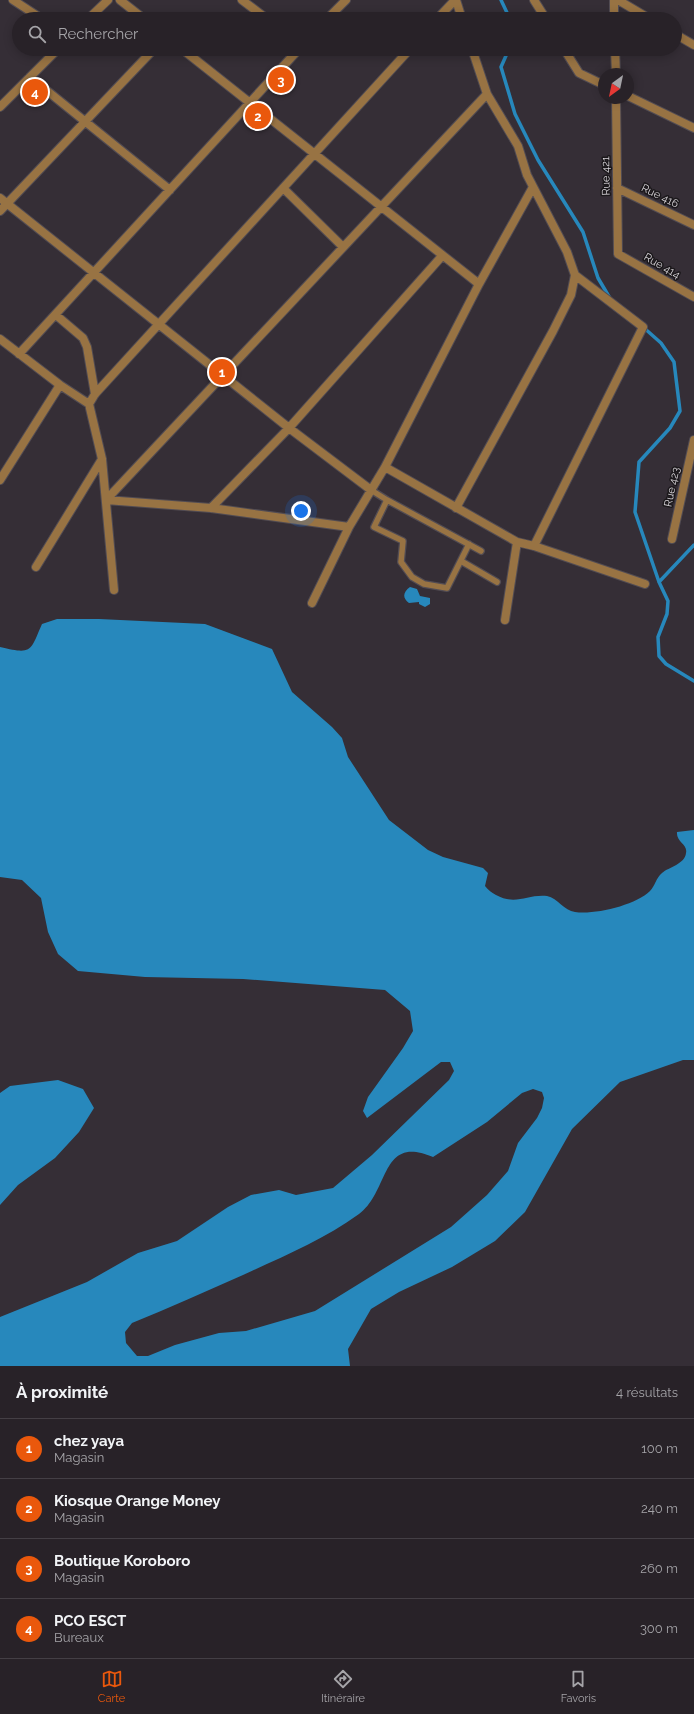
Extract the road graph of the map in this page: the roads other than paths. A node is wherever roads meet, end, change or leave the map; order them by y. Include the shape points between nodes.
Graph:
1 (13, 0) edge
2 (108, 0) edge
3 (120, 0) edge
4 (242, 0) edge
5 (346, 0) edge
6 (455, 0) edge
7 (534, 0) edge
8 (614, 0) edge
9 (618, 0) edge
10 (31, 12) edge
11 (95, 12) edge
12 (135, 12) edge
13 (258, 12) edge
14 (334, 12) edge
15 (444, 12) edge
16 (459, 12) edge
17 (542, 12) edge
18 (614, 12) edge
19 (638, 12) edge
20 (682, 38) edge
21 (694, 45) edge
22 (51, 56) edge
23 (147, 56) edge
24 (191, 56) edge
25 (293, 56) edge
26 (404, 56) edge
27 (474, 56) edge
28 (568, 56) edge
29 (615, 56) edge
30 (616, 68) edge
31 (30, 77) junction
32 (598, 82) edge
33 (486, 94) junction
34 (634, 99) edge
35 (250, 102) junction
36 (616, 104) edge
37 (0, 107) edge
38 (84, 121) junction
39 (694, 128) edge
40 (315, 154) junction
41 (533, 187) junction
42 (283, 188) junction
43 (617, 188) junction
44 (170, 190) junction
45 (0, 198) edge
46 (7, 204) junction
47 (381, 207) junction
48 (0, 211) edge
49 (694, 224) edge
50 (343, 247) junction
51 (618, 254) joint
52 (442, 256) junction
53 (94, 273) junction
54 (575, 275) junction
55 (479, 284) junction
56 (694, 297) edge
57 (56, 315) junction
58 (159, 324) junction
59 (0, 339) edge
60 (20, 354) junction
61 (223, 375) junction
62 (60, 385) junction
63 (95, 394) junction
64 (89, 404) junction
65 (289, 428) junction
66 (694, 440) edge
67 (102, 459) junction
68 (385, 467) junction
69 (0, 480) edge
70 (371, 490) junction
71 (106, 500) junction
72 (387, 500) junction
73 (211, 508) junction
74 (456, 508) junction
75 (349, 527) junction
76 (672, 539) dead end
77 (517, 542) junction
78 (469, 544) junction
79 (534, 546) junction
80 (481, 551) dead end
81 (461, 561) junction
82 (36, 567) dead end
83 (497, 582) dead end
84 (645, 584) dead end
85 (114, 590) dead end
86 (312, 603) dead end
87 (505, 620) dead end

1 - 10 street
2 - 11 street
3 - 12 street
4 - 13 street
5 - 14 street
6 - 15 street
6 - 16 street
7 - 17 street
8 - 18 street
9 - 19 street
20 - 21 street
22 - 31 street
23 - 38 street
24 - 35 street
25 - 35 street
26 - 40 street
27 - 33 street
28 - 32 street via 579,73
29 - 30 street
31 - 37 street
31 - 38 street
33 - 41 street via 518,146
33 - 47 street
34 - 39 street
35 - 40 street
35 - 44 street
36 - 43 street, Rue 421
38 - 44 street
38 - 46 street
40 - 42 street
40 - 47 street
41 - 54 street via 567,252
41 - 55 street
42 - 50 street
42 - 58 street
43 - 49 street, Rue 416
43 - 51 street, Rue 421
44 - 53 street
45 - 46 street
46 - 48 street
46 - 53 street
47 - 50 street
47 - 52 street
50 - 61 street
51 - 56 street, Rue 414
52 - 55 street
52 - 65 street
53 - 57 street
53 - 58 street
54 - 74 street via 571,295 553,331
54 - 79 street via 643,327
55 - 68 street
57 - 60 street
57 - 63 street via 83,338 87,347
58 - 61 street
58 - 63 street
59 - 60 street
60 - 62 street
61 - 65 street
61 - 71 street
62 - 64 street
62 - 69 street
63 - 64 street
64 - 67 street
65 - 70 street
65 - 73 street
66 - 76 street, Rue 423
67 - 71 street
67 - 82 street
68 - 70 street
68 - 74 street
70 - 72 lane
70 - 75 street
71 - 73 street
71 - 85 street
72 - 78 lane
72 - 81 lane via 374,527 403,541 401,562 412,577 424,584 447,588
73 - 75 street
74 - 77 street
75 - 86 street
77 - 79 street
77 - 87 street
78 - 80 lane
78 - 81 lane
79 - 84 street
81 - 83 lane

